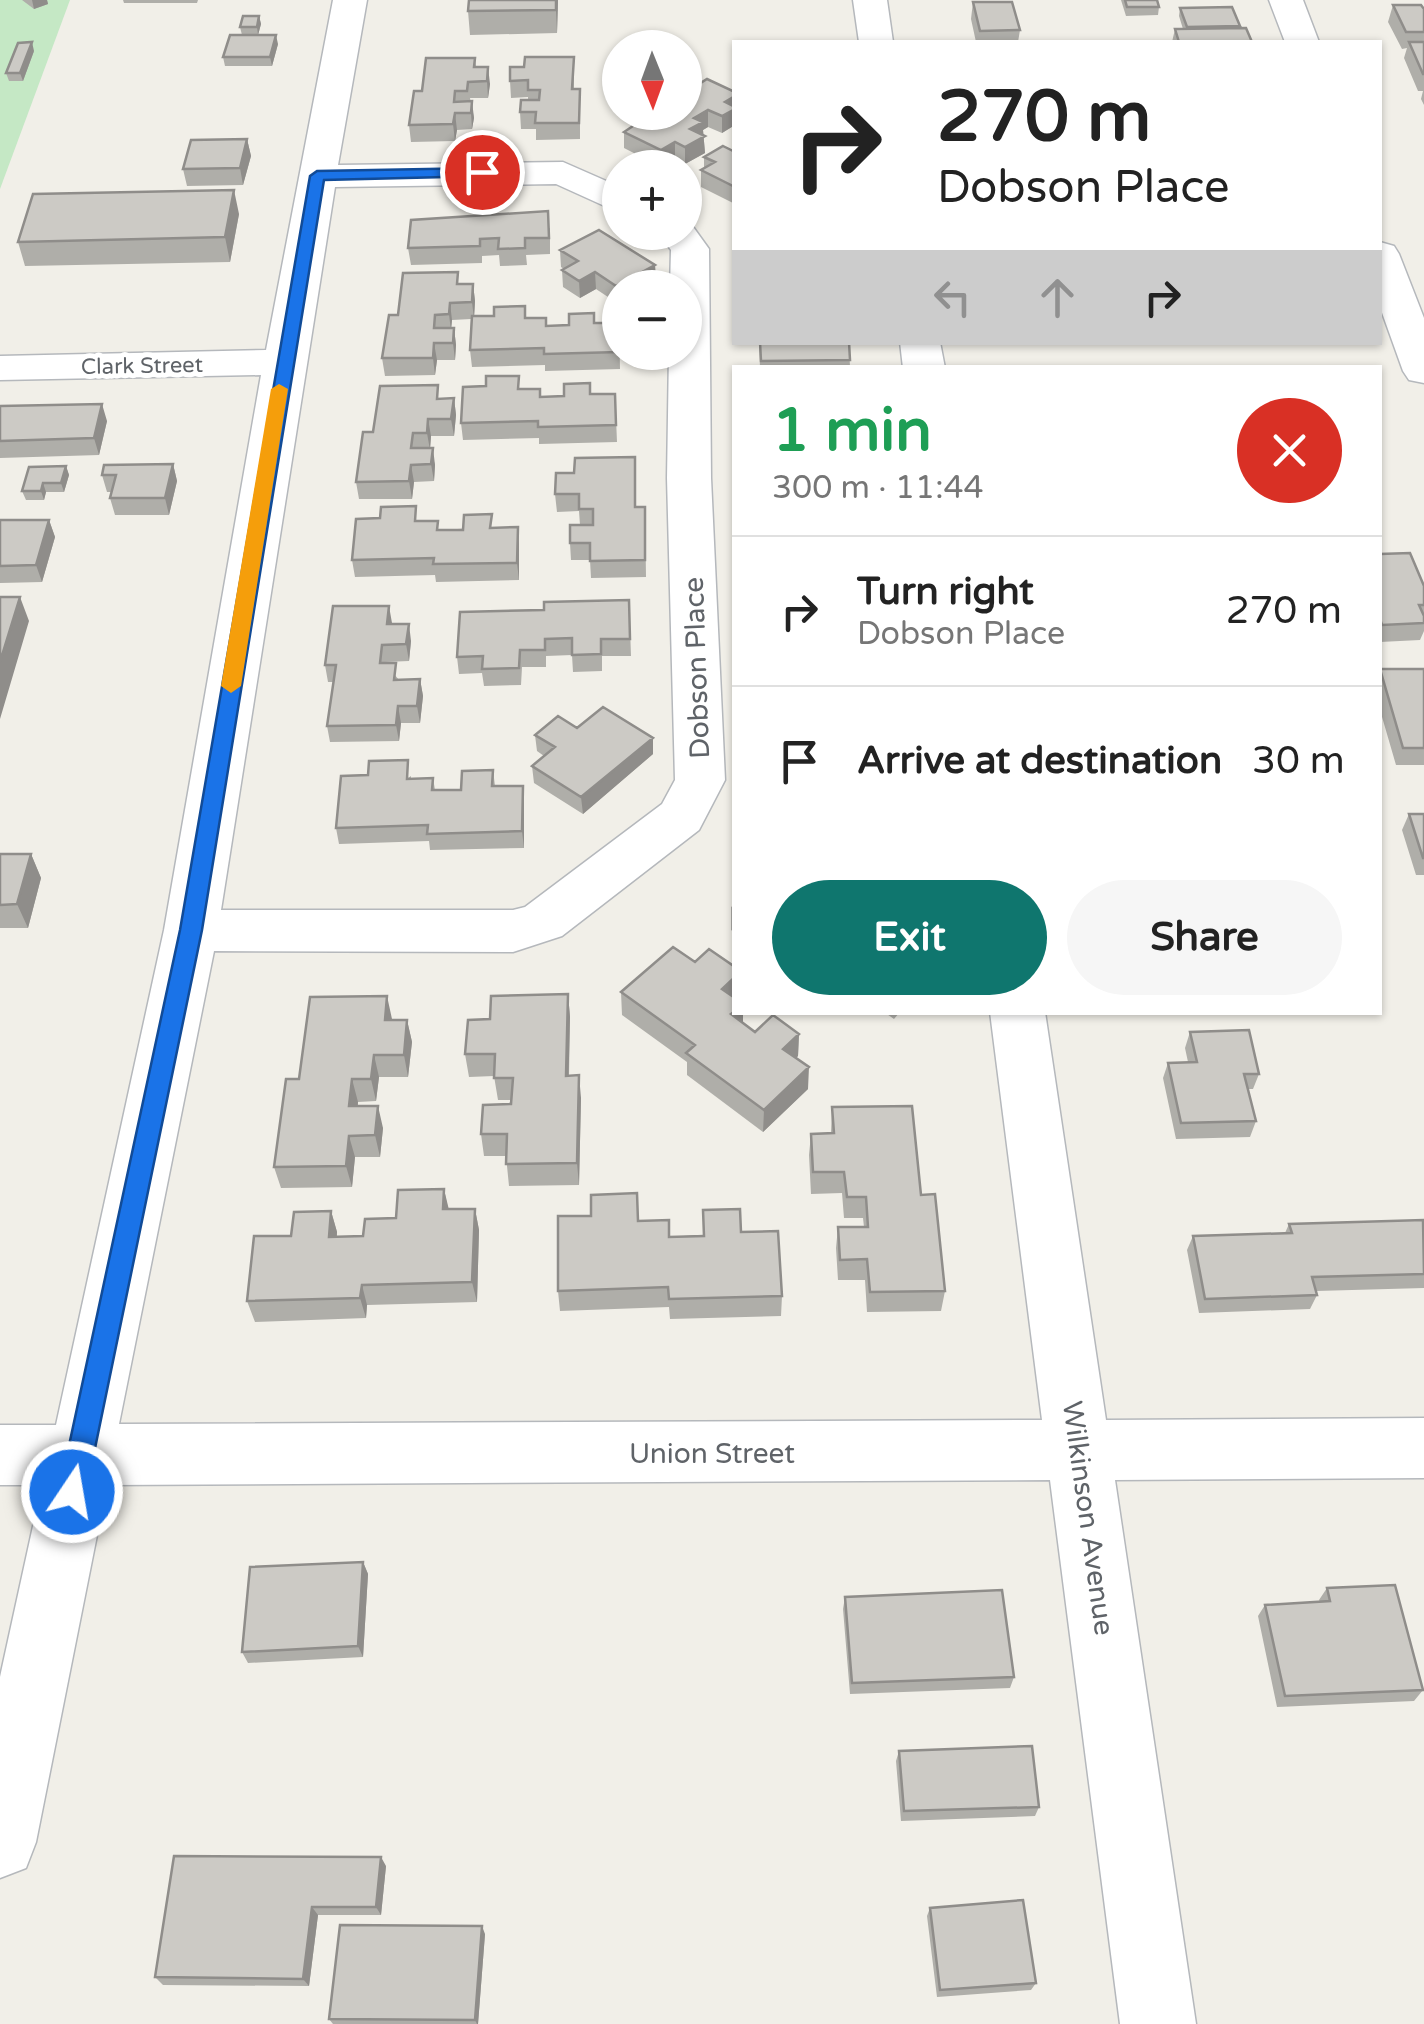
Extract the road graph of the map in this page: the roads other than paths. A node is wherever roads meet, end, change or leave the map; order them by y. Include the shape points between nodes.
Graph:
1 (350, 0) edge
2 (870, 0) edge
3 (1286, 0) edge
4 (876, 40) edge
5 (1301, 40) edge
6 (317, 176) junction
7 (602, 193) edge
8 (690, 250) edge
9 (1382, 259) edge
10 (1422, 360) edge
11 (284, 362) junction
12 (0, 368) edge
13 (191, 930) junction
14 (1017, 1015) edge
15 (1424, 1448) edge
16 (1081, 1452) junction
17 (80, 1454) junction
18 (0, 1456) edge
19 (0, 1842) edge
20 (1158, 2024) edge

1 - 6 street
2 - 4 street
3 - 5 street
6 - 7 street via 563,173
6 - 11 street
8 - 13 street, Dobson Place via 689,478 700,780 681,817 543,922 513,931
9 - 10 street
11 - 12 street, Clark Street
11 - 13 street
13 - 17 street
14 - 16 street, Wilkinson Avenue
15 - 16 street, Union Street
16 - 17 street, Union Street
16 - 20 street, Wilkinson Avenue
17 - 18 street, Union Street
17 - 19 street

